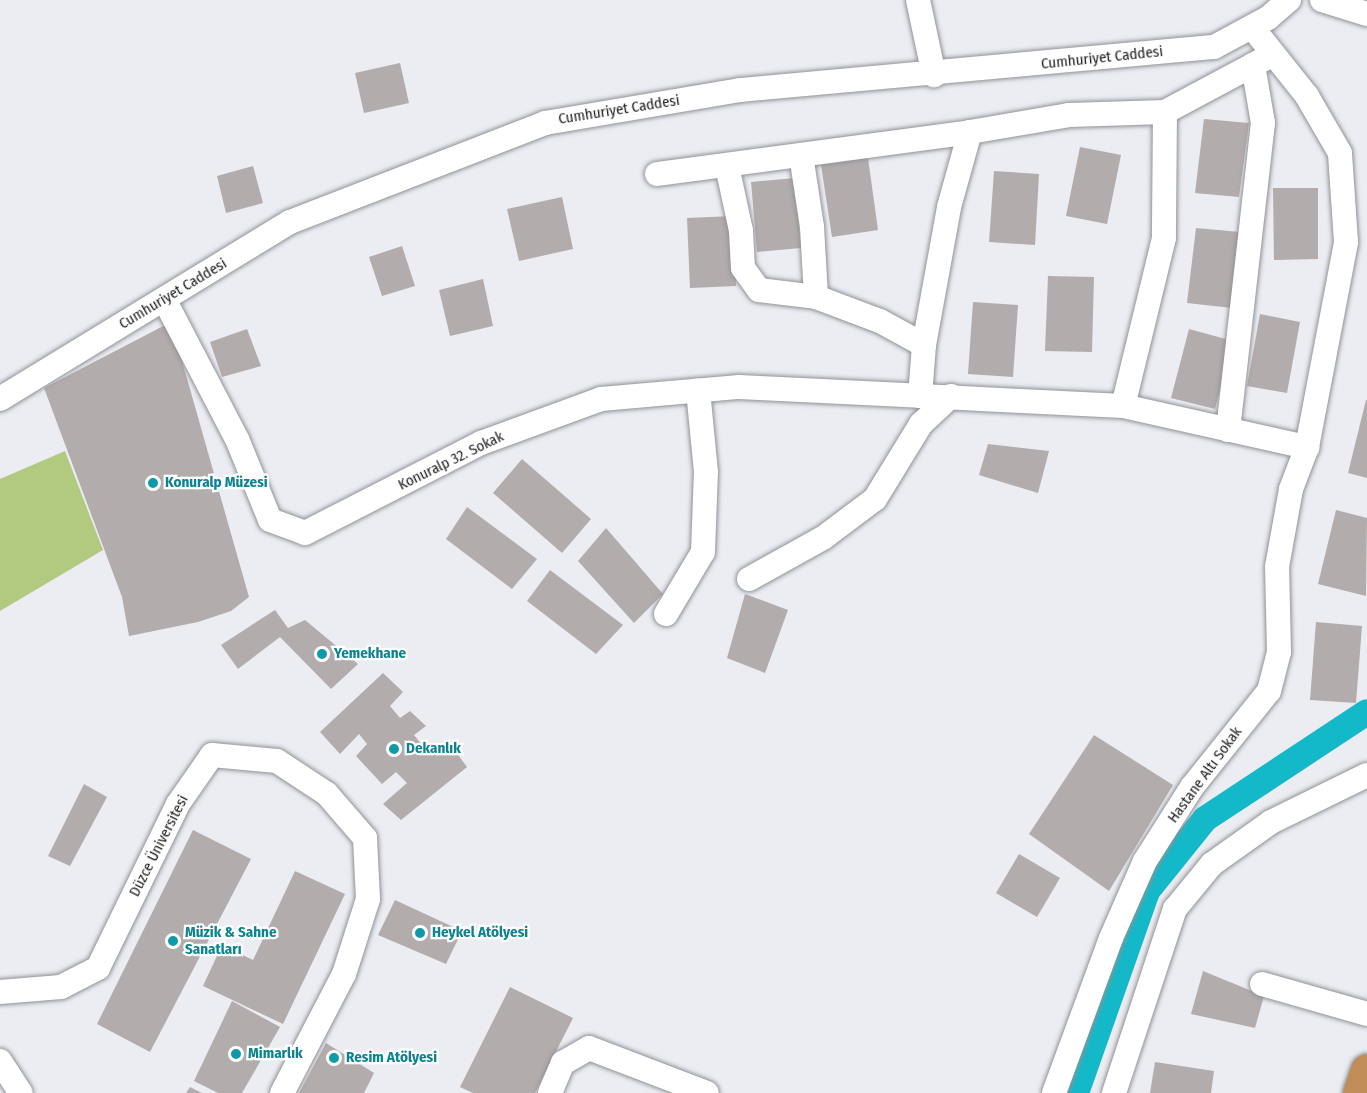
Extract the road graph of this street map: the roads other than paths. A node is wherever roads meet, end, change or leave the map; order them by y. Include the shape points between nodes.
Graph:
1 (918, 0) edge
2 (1289, 0) edge
3 (1323, 0) edge
4 (1367, 14) edge
5 (1252, 27) junction
6 (1264, 60) junction
7 (934, 75) junction
8 (1165, 112) junction
9 (970, 132) junction
10 (801, 155) junction
11 (727, 166) junction
12 (657, 174) dead end
13 (816, 297) junction
14 (164, 299) junction
15 (924, 345) junction
16 (698, 390) junction
17 (920, 396) junction
18 (951, 396) junction
19 (0, 399) edge
20 (1123, 406) junction
21 (1228, 430) junction
22 (1307, 447) junction
23 (749, 579) dead end
24 (666, 614) dead end
25 (1367, 775) edge
26 (1262, 984) dead end
27 (0, 992) edge
28 (1367, 1014) edge
29 (0, 1061) edge
30 (1367, 1070) edge
31 (21, 1093) edge
32 (282, 1093) edge
33 (550, 1093) edge
34 (707, 1093) edge
35 (1054, 1093) edge
36 (1114, 1093) edge
37 (1359, 1093) edge

1 - 7 street
2 - 5 street, Cumhuriyet Caddesi
3 - 4 street
5 - 6 street, Hastane Altı Sokak
5 - 7 street, Cumhuriyet Caddesi via 1214,47
6 - 8 street
6 - 21 street via 1263,123
6 - 22 street, Hastane Altı Sokak via 1307,96 1340,153 1346,242
7 - 14 street, Cumhuriyet Caddesi via 740,90 545,123 290,222
8 - 9 street via 1069,115
8 - 20 street via 1164,238
9 - 10 street
9 - 15 street via 949,207
10 - 11 street
10 - 13 street via 812,227
11 - 12 street
11 - 13 street via 741,231 743,268 759,290
13 - 15 street via 880,321
14 - 16 street, Konuralp 32. Sokak via 237,439 270,520 305,533 481,443 590,403
14 - 19 street, Cumhuriyet Caddesi
15 - 17 street
16 - 17 street, Konuralp 32. Sokak via 739,387
16 - 24 street via 706,472 703,552
17 - 18 street, Konuralp 32. Sokak
18 - 20 street, Konuralp 32. Sokak
18 - 23 street via 921,424 875,499 823,538
20 - 21 street, Konuralp 32. Sokak
21 - 22 street, Konuralp 32. Sokak
22 - 35 street, Hastane Altı Sokak via 1291,489 1277,567 1279,652 1269,691 1192,787 1145,861 1111,938
25 - 36 street via 1271,822 1212,864 1175,909
26 - 28 street
27 - 32 street, Düzce Üniversitesi via 61,987 98,968 178,804 212,755 277,761 327,794 365,838 368,899 344,974
29 - 31 street
30 - 37 highway
33 - 34 street via 563,1063 588,1048

